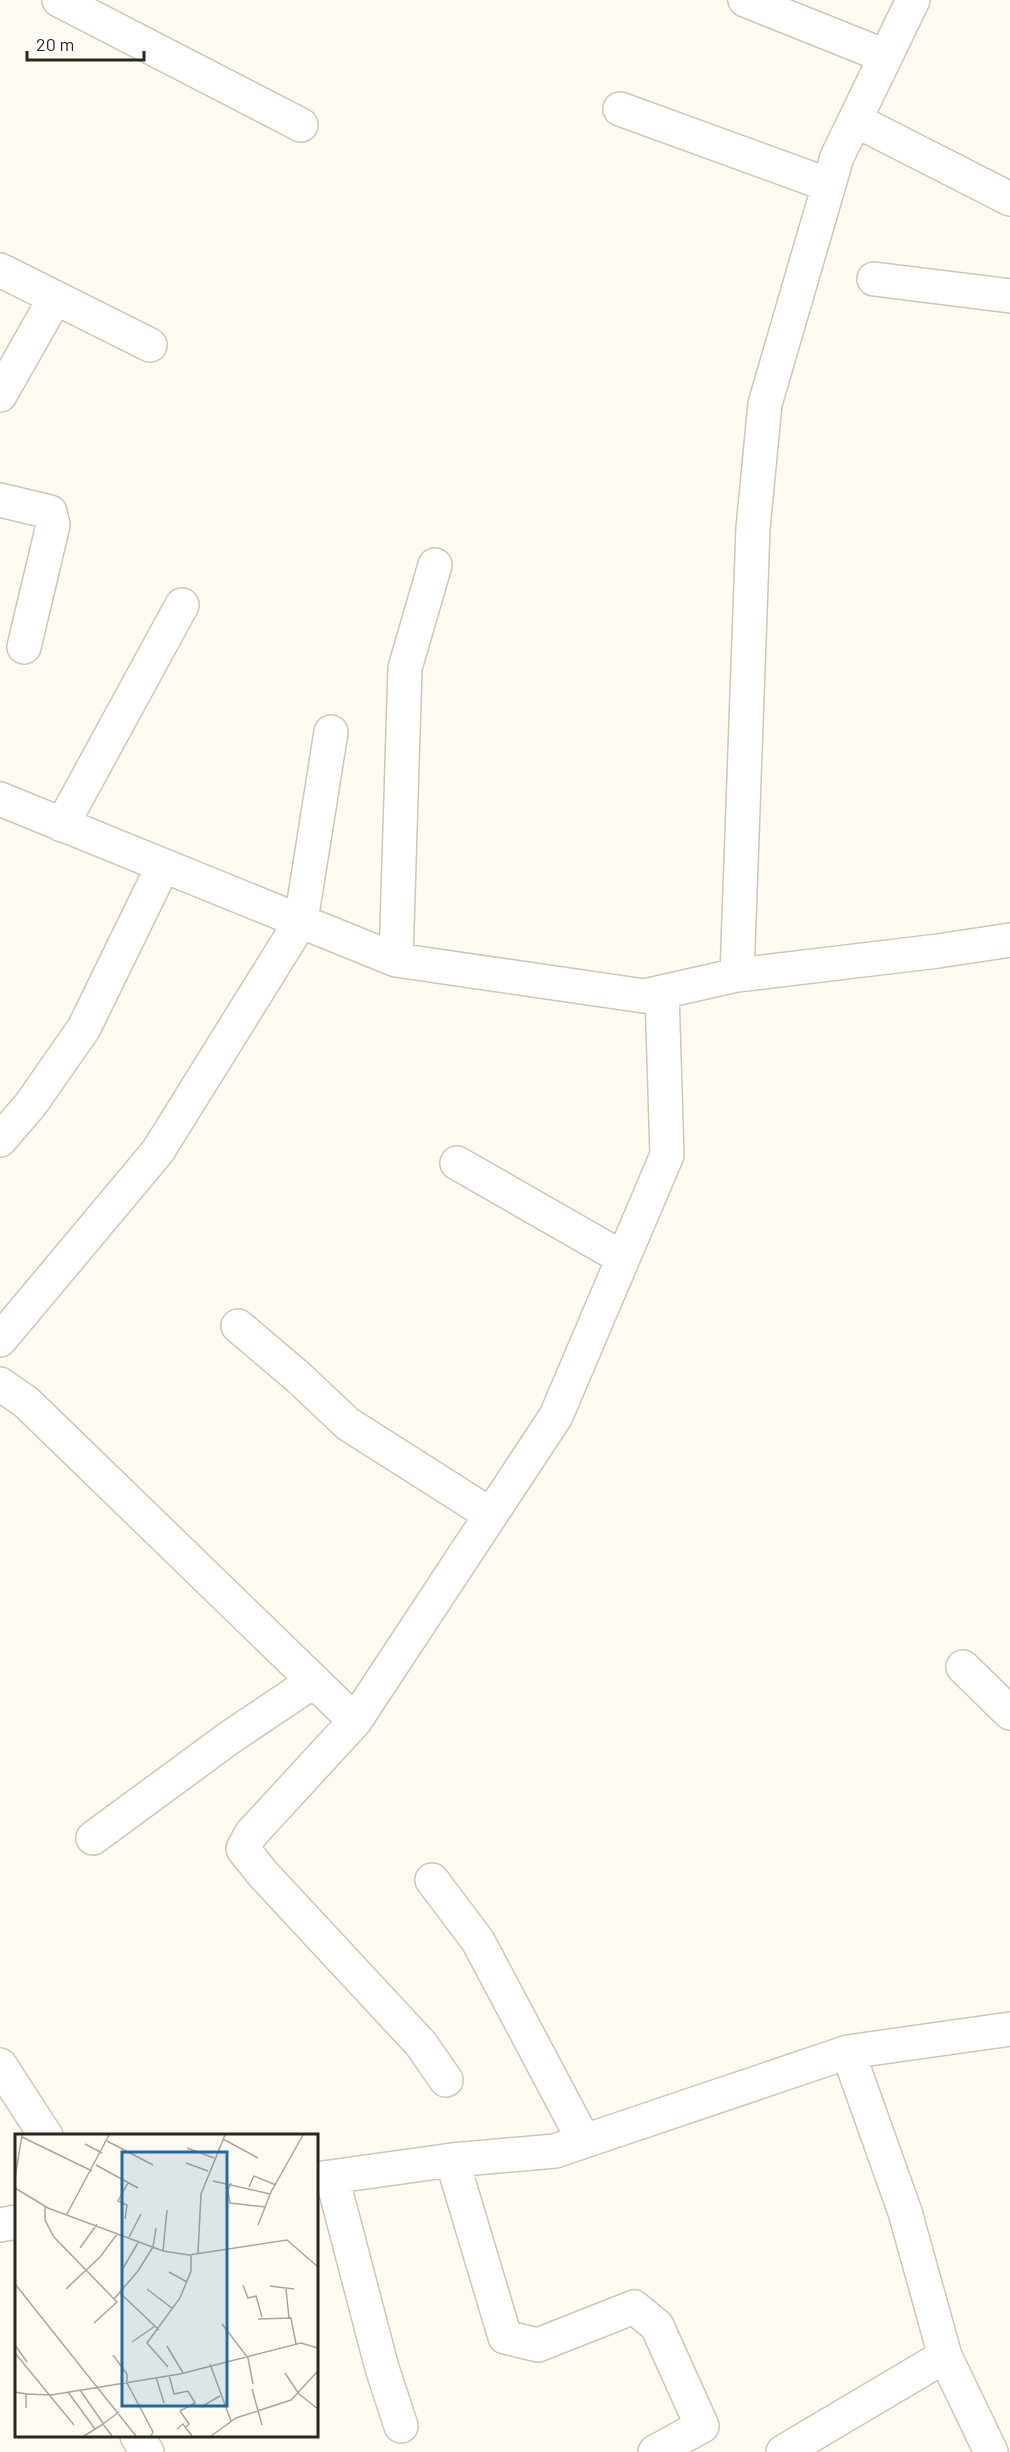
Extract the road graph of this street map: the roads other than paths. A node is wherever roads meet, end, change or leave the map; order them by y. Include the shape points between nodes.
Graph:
1 (59, 0) edge
2 (745, 0) edge
3 (913, 0) edge
4 (885, 56) junction
5 (620, 109) dead end
6 (855, 120) junction
7 (302, 125) dead end
8 (829, 185) junction
9 (1010, 199) edge
10 (0, 270) edge
11 (874, 279) dead end
12 (1010, 296) edge
13 (55, 298) junction
14 (150, 345) dead end
15 (0, 395) edge
16 (0, 500) edge
17 (435, 565) dead end
18 (182, 605) dead end
19 (24, 647) dead end
20 (331, 732) dead end
21 (0, 799) edge
22 (62, 825) junction
23 (163, 866) junction
24 (301, 921) junction
25 (1010, 940) edge
26 (396, 960) junction
27 (737, 975) junction
28 (662, 993) junction
29 (0, 1140) edge
30 (457, 1163) dead end
31 (623, 1258) junction
32 (238, 1326) dead end
33 (0, 1340) edge
34 (0, 1383) edge
35 (491, 1515) junction
36 (963, 1667) dead end
37 (314, 1681) junction
38 (1010, 1713) edge
39 (355, 1721) junction
40 (93, 1838) dead end
41 (432, 1880) dead end
42 (1010, 2029) edge
43 (848, 2052) junction
44 (0, 2065) edge
45 (446, 2080) dead end
46 (45, 2134) edge
47 (584, 2141) junction
48 (452, 2160) junction
49 (324, 2178) edge
50 (15, 2222) edge
51 (0, 2225) edge
52 (945, 2355) junction
53 (401, 2426) dead end
54 (138, 2437) edge
55 (147, 2452) edge
56 (655, 2452) edge
57 (783, 2452) edge
58 (991, 2452) edge

1 - 7 street
2 - 4 street
3 - 4 street
4 - 6 street
5 - 8 street
6 - 8 street
6 - 9 street
8 - 27 street via 765,404 753,528
10 - 13 street
11 - 12 street
13 - 14 street
13 - 15 street
16 - 19 street via 50,512 53,525
17 - 26 street via 405,668
18 - 22 street
20 - 24 street
21 - 22 street
22 - 23 street
23 - 24 street
23 - 29 street via 84,1028 31,1104
24 - 26 street
24 - 33 street via 158,1151
25 - 27 street
26 - 28 street via 644,996
27 - 28 street
28 - 31 street via 667,1155
30 - 31 street
31 - 35 street via 556,1416
32 - 35 street via 348,1424
34 - 37 street via 26,1402
35 - 39 street
36 - 38 street
37 - 39 street
37 - 40 street
39 - 45 street via 251,1834 243,1849 421,2044
41 - 47 street via 478,1941
42 - 43 street
43 - 47 street
43 - 52 street via 905,2212
44 - 46 street
47 - 48 street via 555,2151
48 - 49 street
48 - 56 street via 505,2337 538,2345 634,2307 657,2326 702,2426
49 - 53 street
50 - 51 street
52 - 57 street
52 - 58 street
54 - 55 street

